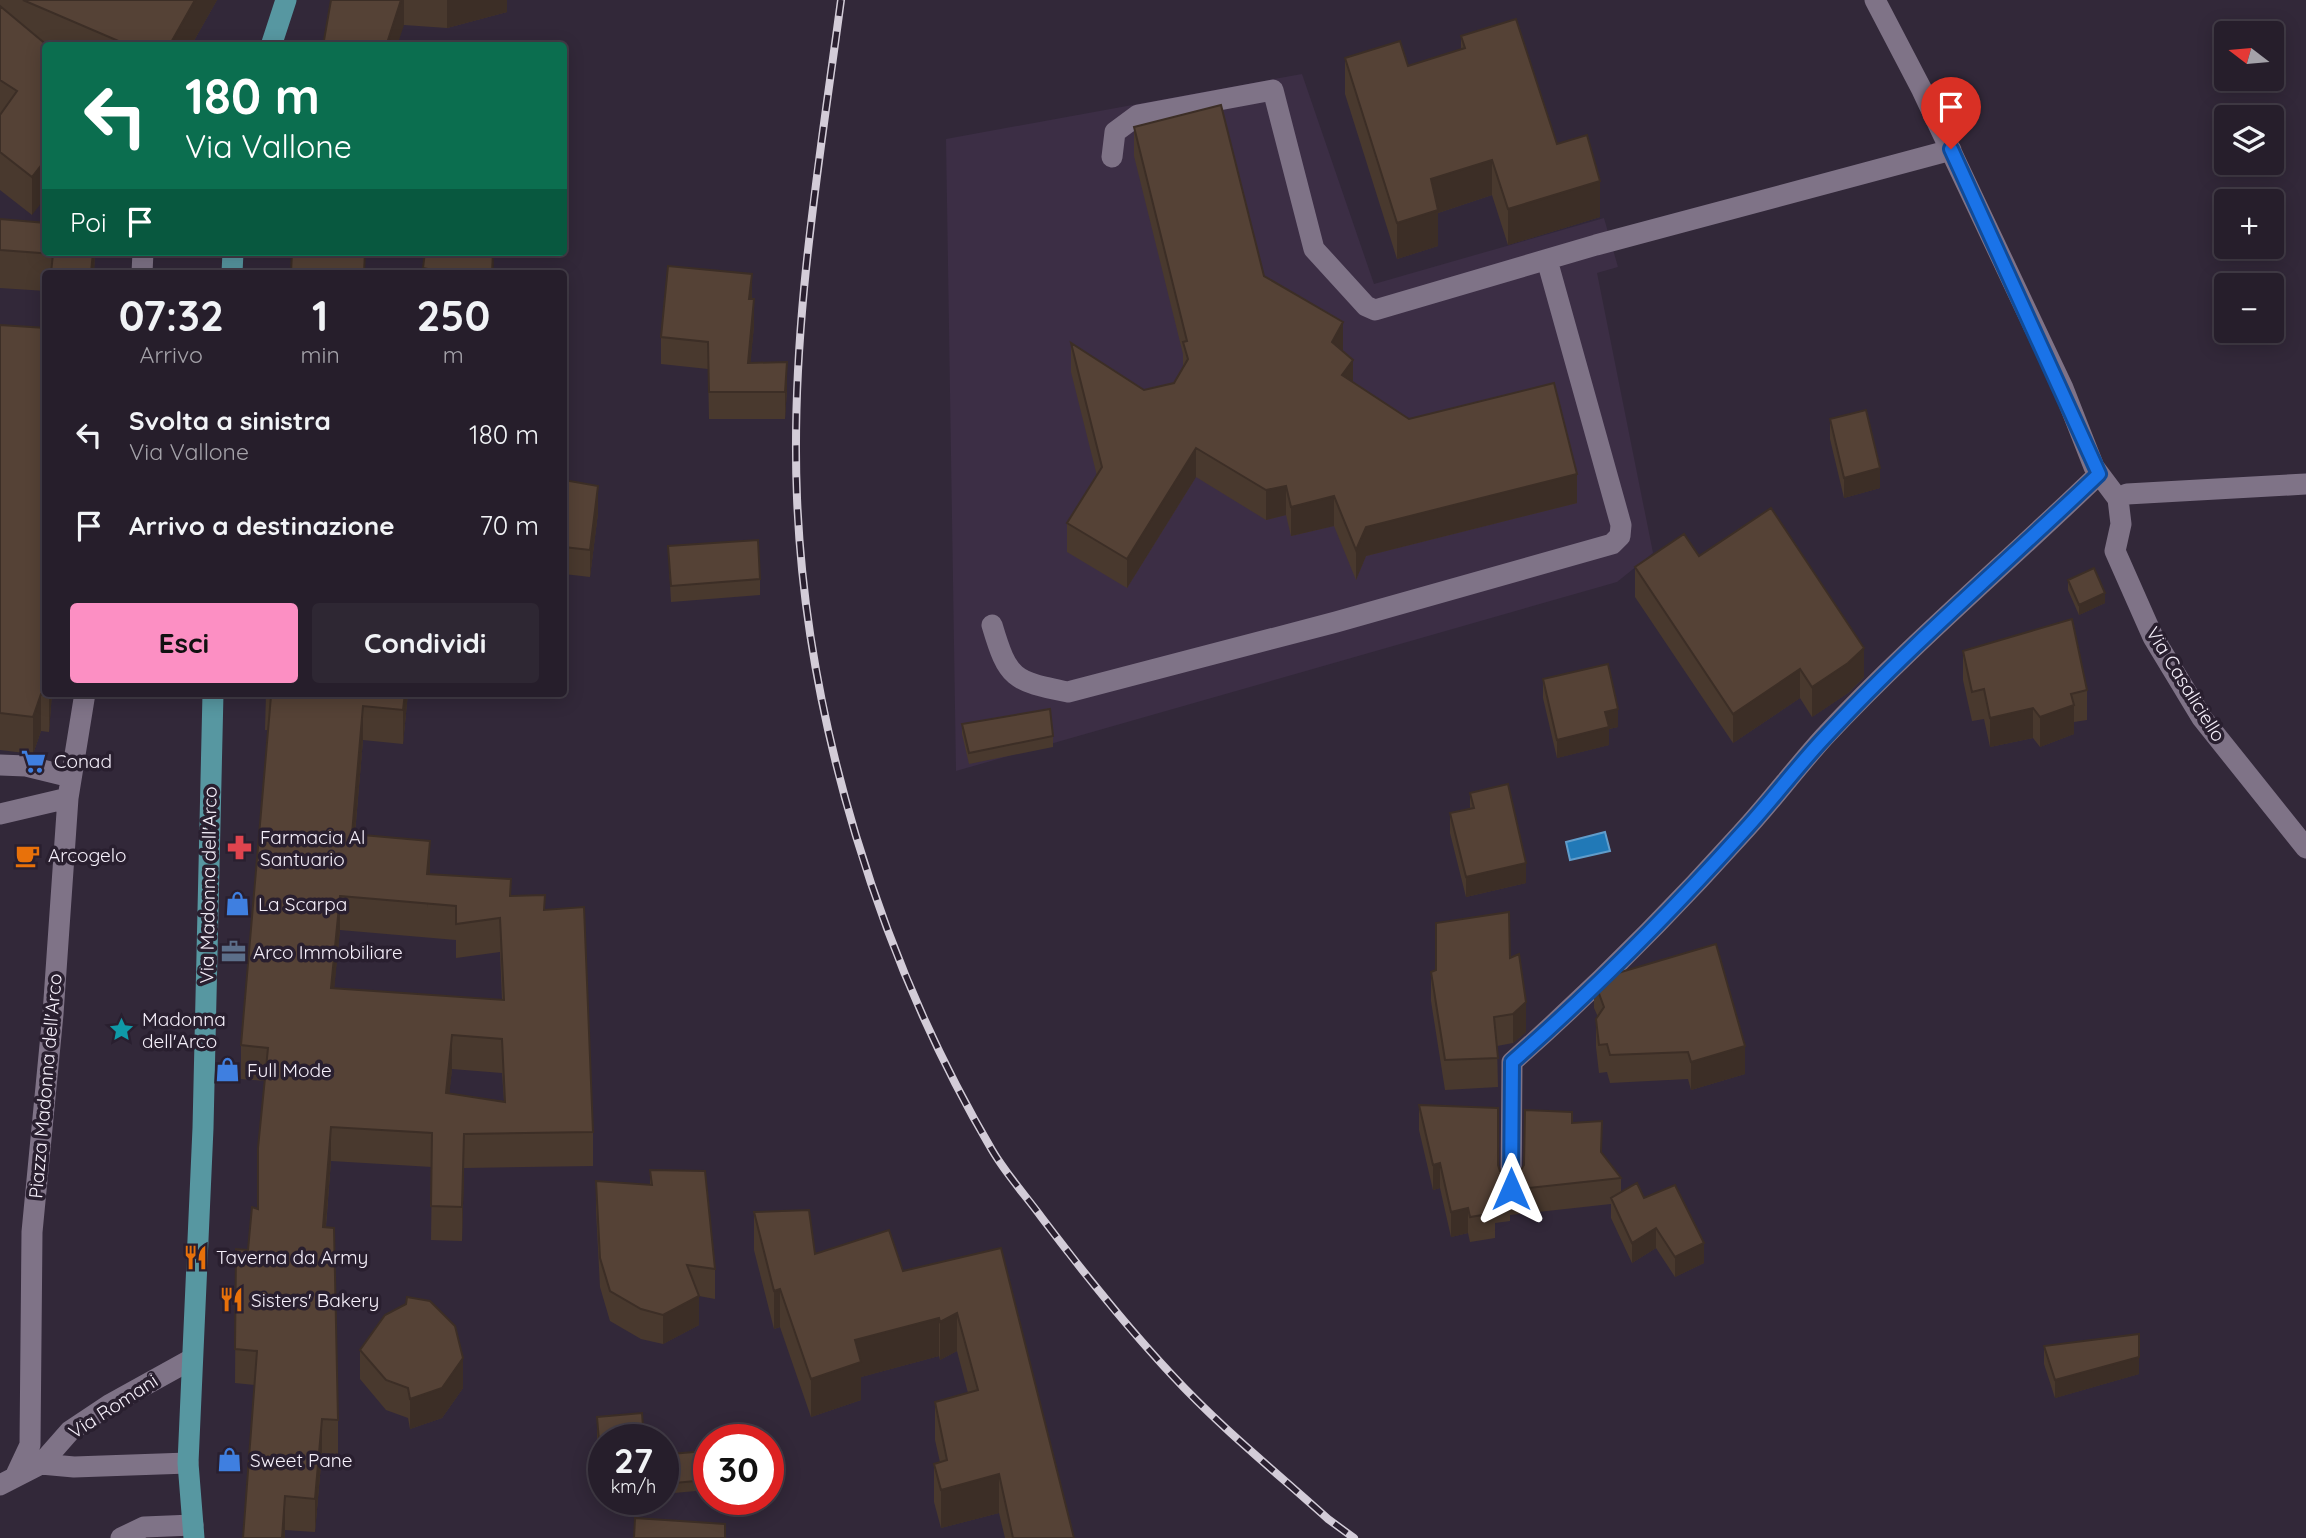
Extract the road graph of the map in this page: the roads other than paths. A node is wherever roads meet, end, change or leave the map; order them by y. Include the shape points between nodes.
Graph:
1 (286, 0) edge
2 (1875, 0) edge
3 (272, 42) edge
4 (1951, 149) junction
5 (1112, 157) dead end
6 (1548, 260) junction
7 (2099, 474) junction
8 (2306, 484) edge
9 (2118, 499) junction
10 (992, 625) dead end
11 (84, 697) edge
12 (213, 697) edge
13 (0, 765) edge
14 (71, 776) junction
15 (68, 798) junction
16 (0, 814) edge
17 (2306, 848) edge
18 (1511, 1189) edge
19 (192, 1359) junction
20 (188, 1463) junction
21 (41, 1464) junction
22 (7, 1481) edge
23 (193, 1531) edge
24 (121, 1538) edge

1 - 3 main road
2 - 4 street
4 - 6 street
4 - 7 street
5 - 6 street via 1115,132 1138,116 1273,90 1314,249 1366,306 1375,310
6 - 10 street via 1621,525 1620,536 1612,544 1068,692 1031,685 1004,666
7 - 9 street
7 - 18 street via 1977,584 1860,700 1597,986 1512,1062
8 - 9 street via 2127,494
9 - 17 street, Via Casaliciello via 2121,524 2115,551 2153,636 2202,718
11 - 14 street, Piazza Madonna dell'Arco
12 - 19 main road, Via Madonna dell'Arco
13 - 14 street
14 - 15 street, Piazza Madonna dell'Arco
15 - 16 street
15 - 22 street, Piazza Madonna dell'Arco via 32,1232 30,1445
19 - 20 main road, Via Madonna dell'Arco
19 - 21 street, Via Romani via 138,1386 70,1431
20 - 21 street, Via Romani
20 - 23 main road, Via Madonna dell'Arco
21 - 22 street, Via Romani
23 - 24 street via 144,1527

